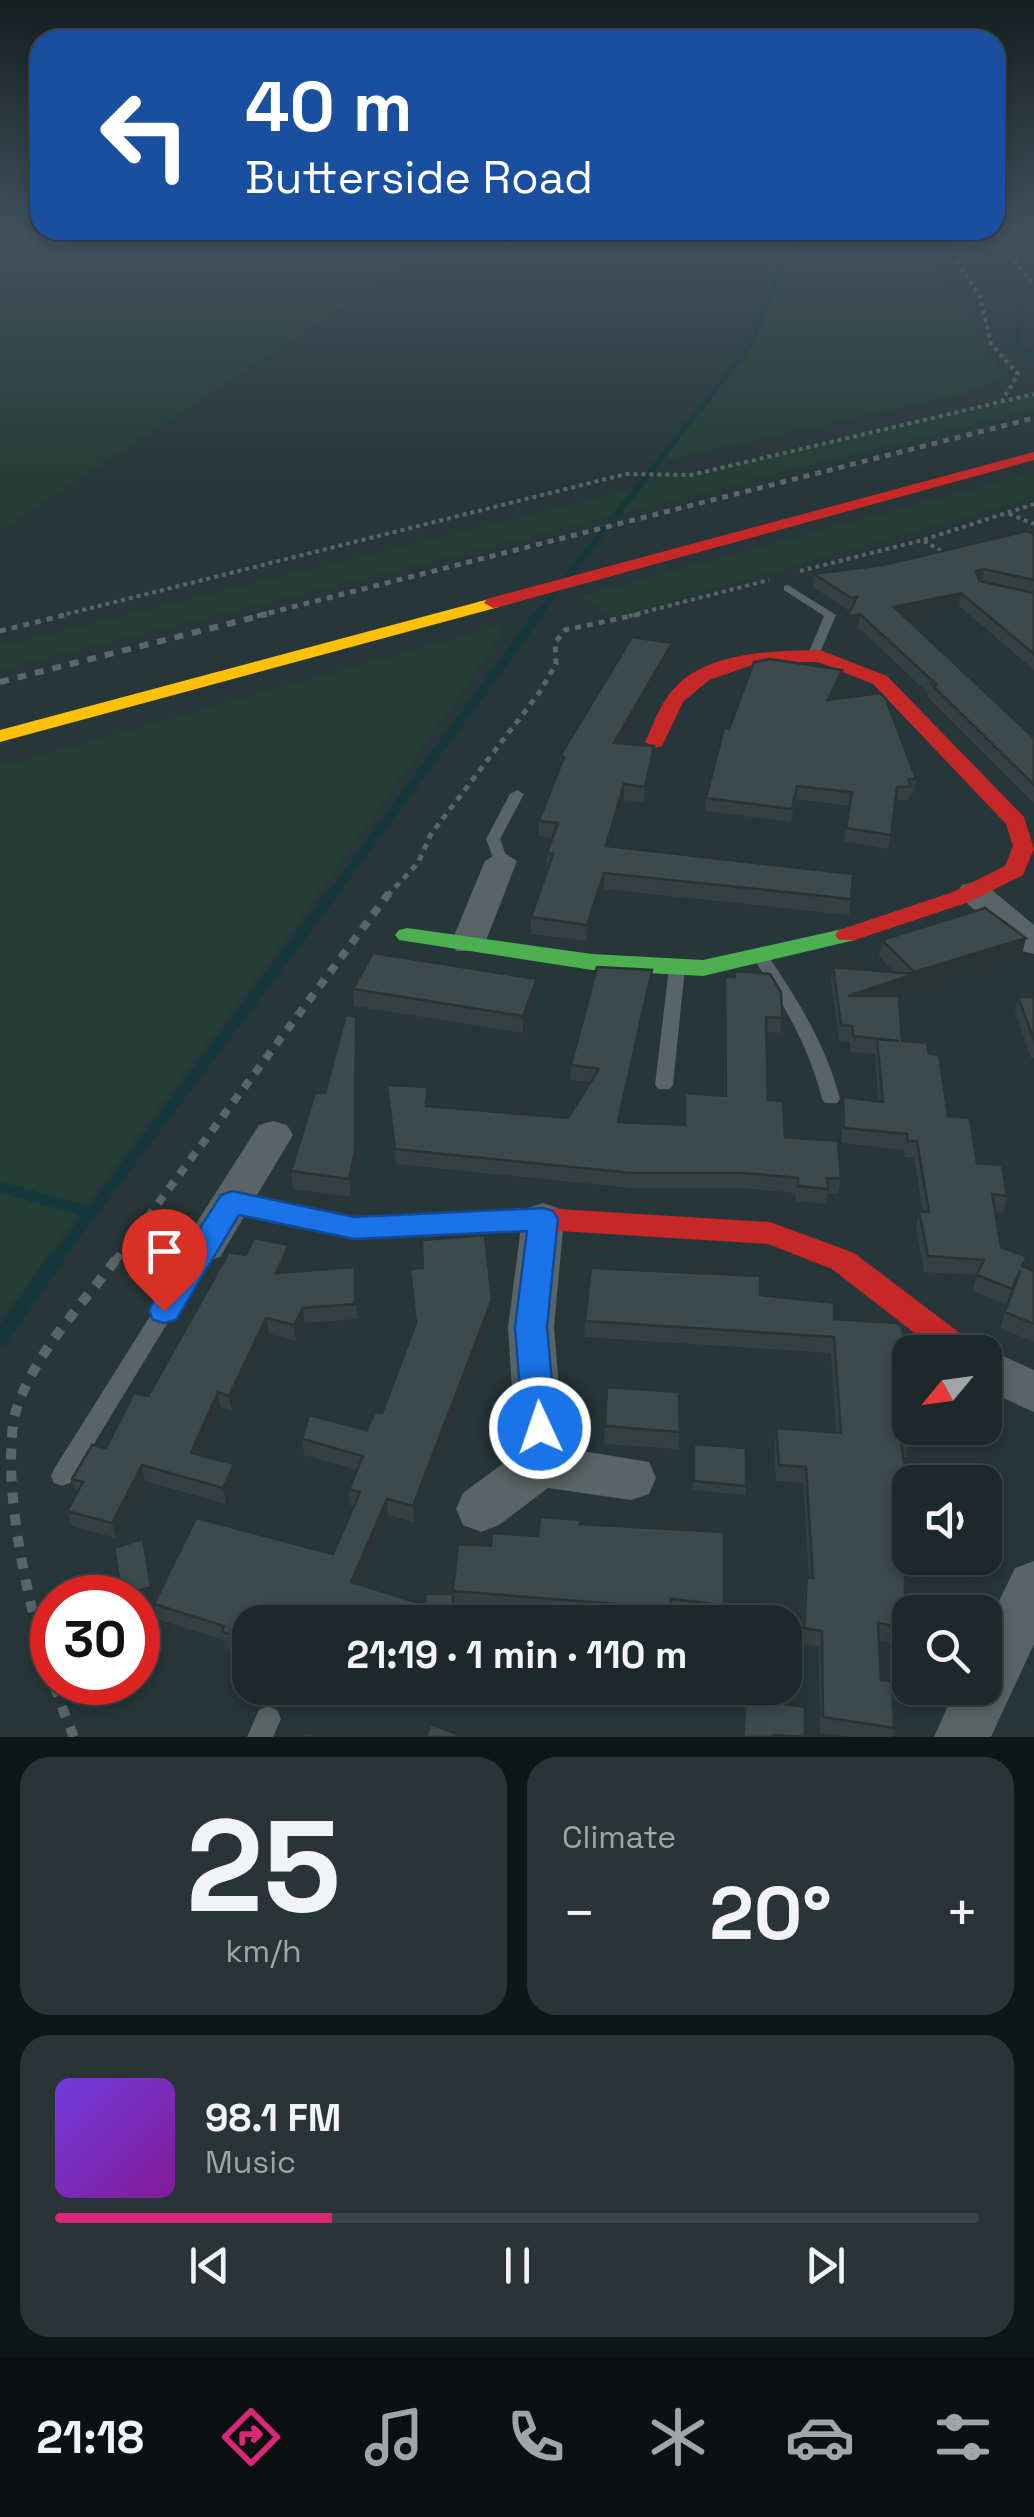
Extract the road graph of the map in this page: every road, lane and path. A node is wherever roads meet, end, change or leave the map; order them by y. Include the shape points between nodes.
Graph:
1 (985, 319) edge
2 (1034, 394) edge
3 (1002, 401) junction
4 (1034, 456) edge
5 (1034, 504) edge
6 (1008, 514) junction
7 (1034, 524) edge
8 (924, 540) junction
9 (953, 558) edge
10 (998, 583) edge
11 (788, 588) dead end
12 (1034, 594) edge
13 (0, 631) edge
14 (814, 654) junction
15 (0, 736) edge
16 (655, 742) edge
17 (517, 794) dead end
18 (501, 860) joint
19 (974, 892) junction
20 (407, 935) dead end
21 (468, 943) junction
22 (1034, 943) edge
23 (761, 958) junction
24 (678, 968) junction
25 (664, 1085) dead end
26 (831, 1098) dead end
27 (222, 1118) dead end
28 (274, 1135) dead end
29 (232, 1202) junction
30 (543, 1219) junction
31 (206, 1245) joint
32 (940, 1335) edge
33 (1002, 1376) edge
34 (1034, 1392) edge
35 (541, 1464) junction
36 (62, 1476) dead end
37 (631, 1478) dead end
38 (481, 1509) dead end
39 (1034, 1586) edge
40 (962, 1737) edge

1 - 3 path via 990,344 1018,374
2 - 3 path
3 - 13 path via 691,475 626,474
4 - 15 main road
5 - 6 path
6 - 7 path
6 - 8 path
8 - 9 path
8 - 27 path via 565,630 539,693
10 - 12 path
11 - 14 lane via 830,614
14 - 16 main road via 759,656 700,677 677,696
14 - 19 main road via 880,680 1016,822 1024,836 1021,862 999,882
17 - 18 lane via 492,839
18 - 21 street
19 - 22 street
19 - 23 main road
20 - 21 main road
21 - 24 main road
23 - 24 main road
23 - 26 lane via 797,1012
24 - 25 lane
28 - 29 street
29 - 30 main road via 354,1228
29 - 31 street
30 - 32 main road via 770,1233 812,1245 843,1260
30 - 35 street via 531,1327
31 - 36 lane
33 - 34 street
35 - 37 street
35 - 38 street
39 - 40 street

